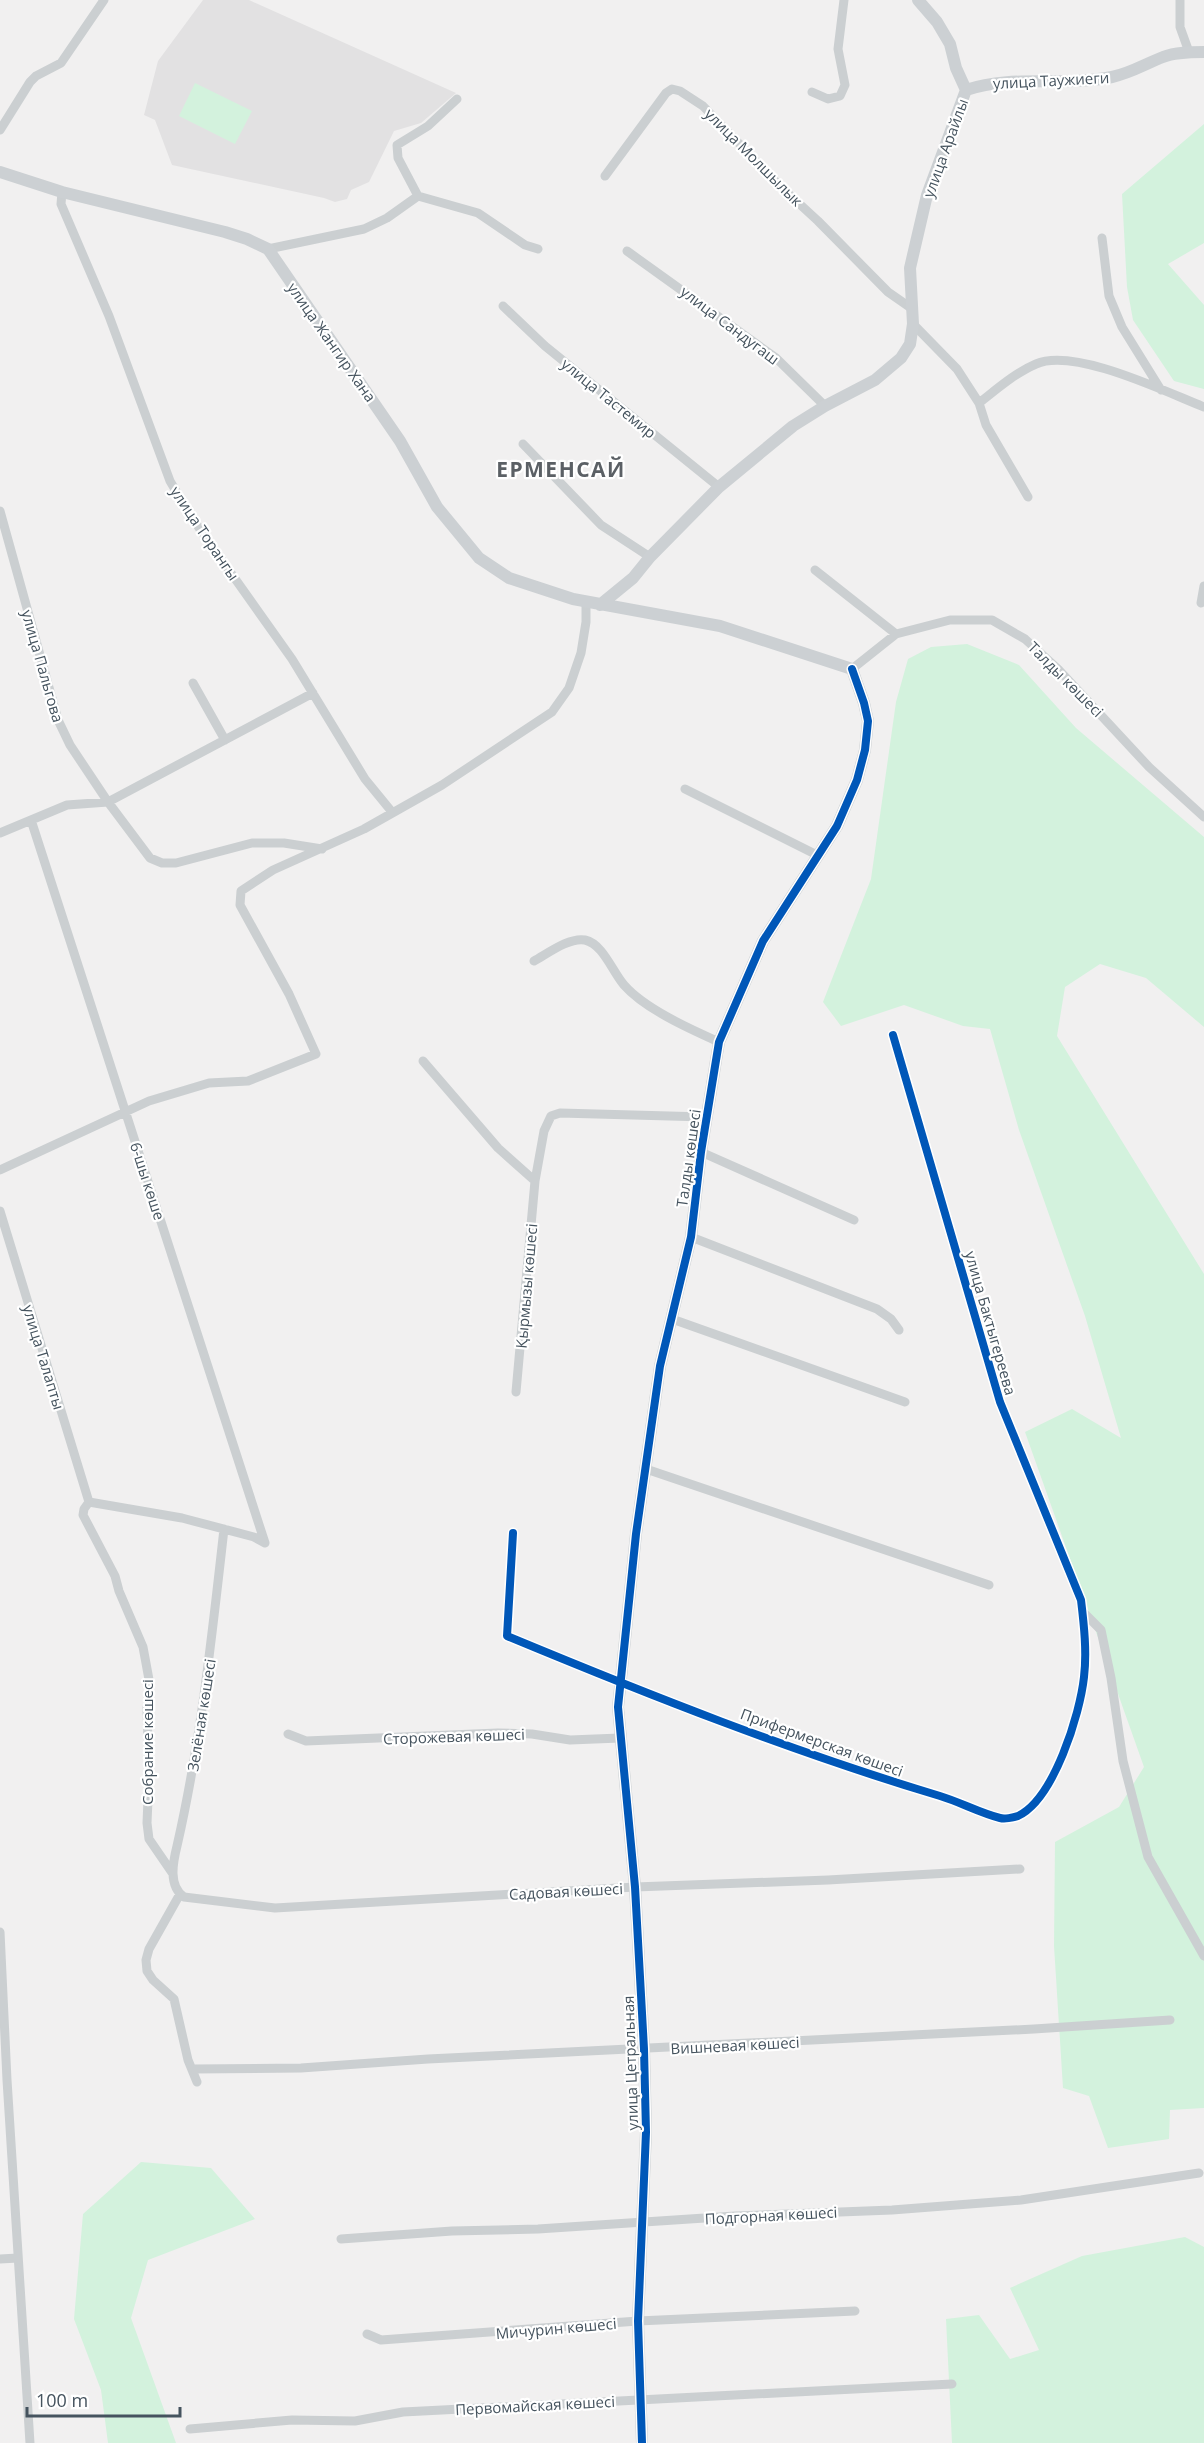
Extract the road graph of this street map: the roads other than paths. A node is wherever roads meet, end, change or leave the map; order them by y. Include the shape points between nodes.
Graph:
1 (104, 0) edge
2 (844, 0) edge
3 (918, 0) edge
4 (1180, 0) edge
5 (1189, 52) junction
6 (1204, 52) edge
7 (966, 90) junction
8 (812, 92) dead end
9 (457, 99) dead end
10 (0, 130) edge
11 (0, 172) edge
12 (605, 176) dead end
13 (63, 192) junction
14 (418, 196) junction
15 (1102, 238) dead end
16 (268, 249) junction
17 (538, 249) dead end
18 (627, 251) dead end
19 (503, 306) dead end
20 (911, 308) junction
21 (913, 324) junction
22 (1161, 390) junction
23 (979, 403) junction
24 (825, 406) junction
25 (1204, 407) edge
26 (523, 444) dead end
27 (719, 487) junction
28 (1028, 497) dead end
29 (0, 511) edge
30 (650, 557) junction
31 (814, 570) dead end
32 (1204, 586) edge
33 (586, 602) junction
34 (1201, 603) dead end
35 (600, 605) junction
36 (896, 634) junction
37 (852, 669) junction
38 (193, 683) dead end
39 (313, 693) junction
40 (225, 740) junction
41 (685, 789) dead end
42 (108, 802) junction
43 (392, 812) junction
44 (1204, 817) edge
45 (31, 820) junction
46 (0, 833) edge
47 (322, 849) junction
48 (819, 856) junction
49 (534, 961) dead end
50 (893, 1035) dead end
51 (719, 1042) junction
52 (423, 1061) dead end
53 (126, 1111) junction
54 (706, 1118) junction
55 (701, 1152) junction
56 (0, 1170) edge
57 (535, 1181) junction
58 (0, 1211) edge
59 (854, 1220) dead end
60 (691, 1237) junction
61 (672, 1319) junction
62 (899, 1330) dead end
63 (516, 1392) dead end
64 (905, 1402) dead end
65 (646, 1469) junction
66 (86, 1506) junction
67 (224, 1529) junction
68 (513, 1533) dead end
69 (989, 1585) dead end
70 (1083, 1612) junction
71 (622, 1684) junction
72 (288, 1734) dead end
73 (620, 1738) junction
74 (1020, 1869) dead end
75 (174, 1874) junction
76 (635, 1887) junction
77 (182, 1895) junction
78 (0, 1932) edge
79 (1204, 1956) edge
80 (1170, 2020) dead end
81 (644, 2049) junction
82 (192, 2069) junction
83 (197, 2082) dead end
84 (1199, 2173) dead end
85 (641, 2223) junction
86 (341, 2239) dead end
87 (18, 2258) junction
88 (0, 2259) edge
89 (855, 2311) dead end
90 (638, 2321) junction
91 (367, 2334) dead end
92 (952, 2384) dead end
93 (640, 2400) junction
94 (190, 2429) dead end
95 (30, 2443) edge
96 (642, 2443) edge

1 - 10 street via 61,63 30,82
2 - 8 street via 838,49 845,85 840,96 828,99
3 - 7 street, улица Арайлы via 950,45
4 - 5 street via 1180,27
5 - 6 street, улица Таужиеги
5 - 7 street, улица Таужиеги via 1165,56 1138,70 1112,77 1024,80
7 - 20 street, улица Арайлы via 927,195 910,268
9 - 14 street via 428,126 397,145 398,158
11 - 13 street
12 - 20 street, улица Молшылык via 666,93 672,89 680,91 703,106 888,292
13 - 16 street via 225,232
13 - 39 street, улица Торангы via 61,204 109,316 170,481
14 - 16 street via 364,229
14 - 17 street via 478,213 525,245
15 - 22 street via 1109,296 1122,327
16 - 33 street, улица Жангир Хана via 400,441 437,507 479,558 509,578
18 - 24 street, улица Сандугаш via 776,358
19 - 27 street, улица Тастемир via 545,346
20 - 21 street
21 - 23 street via 957,369
21 - 24 street via 910,344 891,369
22 - 23 street via 1095,366 1064,360 1038,363
22 - 25 street
23 - 28 street via 987,425
24 - 27 street via 793,426
26 - 30 street via 602,525
27 - 30 street
29 - 42 street, улица Пальгова via 58,720
30 - 35 street via 633,578
31 - 36 street
32 - 34 street
33 - 35 street, улица Жангир Хана
33 - 43 street via 581,652 569,688 552,712 451,779
35 - 37 street, улица Жангир Хана via 720,626
36 - 37 street, Талды көшесі
36 - 44 street, Талды көшесі via 950,620 993,620 1025,639 1074,685 1149,767
37 - 48 street, Талды көшесі via 868,721 866,750 845,808
38 - 40 street
39 - 40 street
39 - 43 street, улица Торангы via 365,779
40 - 42 street
41 - 48 street
42 - 45 street via 66,805
42 - 47 street, улица Пальгова via 150,858 162,863 176,863 252,843
43 - 47 street
45 - 46 street
45 - 53 street, 6-шы көше
47 - 53 street via 273,870 248,886 241,891 240,905 289,994 316,1054 248,1081 209,1083
48 - 51 street, Талды көшесі via 763,941
49 - 51 street via 570,942 582,939 594,943 624,986 678,1024
50 - 70 street, улица Бактыгереева via 1000,1402 1074,1581
51 - 54 street, Талды көшесі
52 - 57 street via 498,1148
53 - 56 street
53 - 67 street, 6-шы көше via 265,1543
54 - 55 street, Талды көшесі
54 - 57 street, Қырмызы көшесі via 560,1113 551,1116 544,1131
55 - 59 street
55 - 60 street, Талды көшесі
57 - 63 street, Қырмызы көшесі
58 - 66 street, улица Талапты
60 - 61 street, Талды көшесі
60 - 62 street via 877,1309
61 - 64 street
61 - 65 street, Талды көшесі via 653,1407
65 - 69 street
65 - 71 street, Талды көшесі
66 - 67 street via 158,1513
66 - 75 street, Собрание көшесі via 85,1522 115,1576 143,1647 150,1685 149,1839
67 - 75 street, Зелёная көшесі via 203,1709
68 - 71 street, Прифермерская көшесі via 507,1636
70 - 71 street, Прифермерская көшесі via 1084,1677 1072,1728 1050,1782 1038,1800 1018,1816 1002,1819
70 - 79 street, улица Бактыгереева via 1101,1630 1122,1761 1148,1857
71 - 73 street, улица Цетральная via 618,1707
72 - 73 street, Сторожевая көшесі via 306,1741 498,1733 570,1740
73 - 76 street, улица Цетральная
74 - 76 street, Садовая көшесі
75 - 77 street, Зелёная көшесі
76 - 77 street, Садовая көшесі via 275,1908
76 - 81 street, улица Цетральная
77 - 82 street via 146,1960 153,1980 174,1999
78 - 87 street
80 - 81 street, Вишневая көшесі
81 - 82 street, Вишневая көшесі via 301,2068
81 - 85 street, улица Цетральная via 646,2133
82 - 83 street
84 - 85 street, Подгорная көшесі via 1021,2200
85 - 86 street, Подгорная көшесі via 452,2230
85 - 90 street, улица Цетральная
87 - 88 street
87 - 95 street
89 - 90 street, Мичурин көшесі
90 - 91 street, Мичурин көшесі via 381,2340
90 - 93 street, улица Цетральная
92 - 93 street, Первомайская көшесі
93 - 94 street, Первомайская көшесі via 403,2412 355,2421 292,2420
93 - 96 street, улица Цетральная

